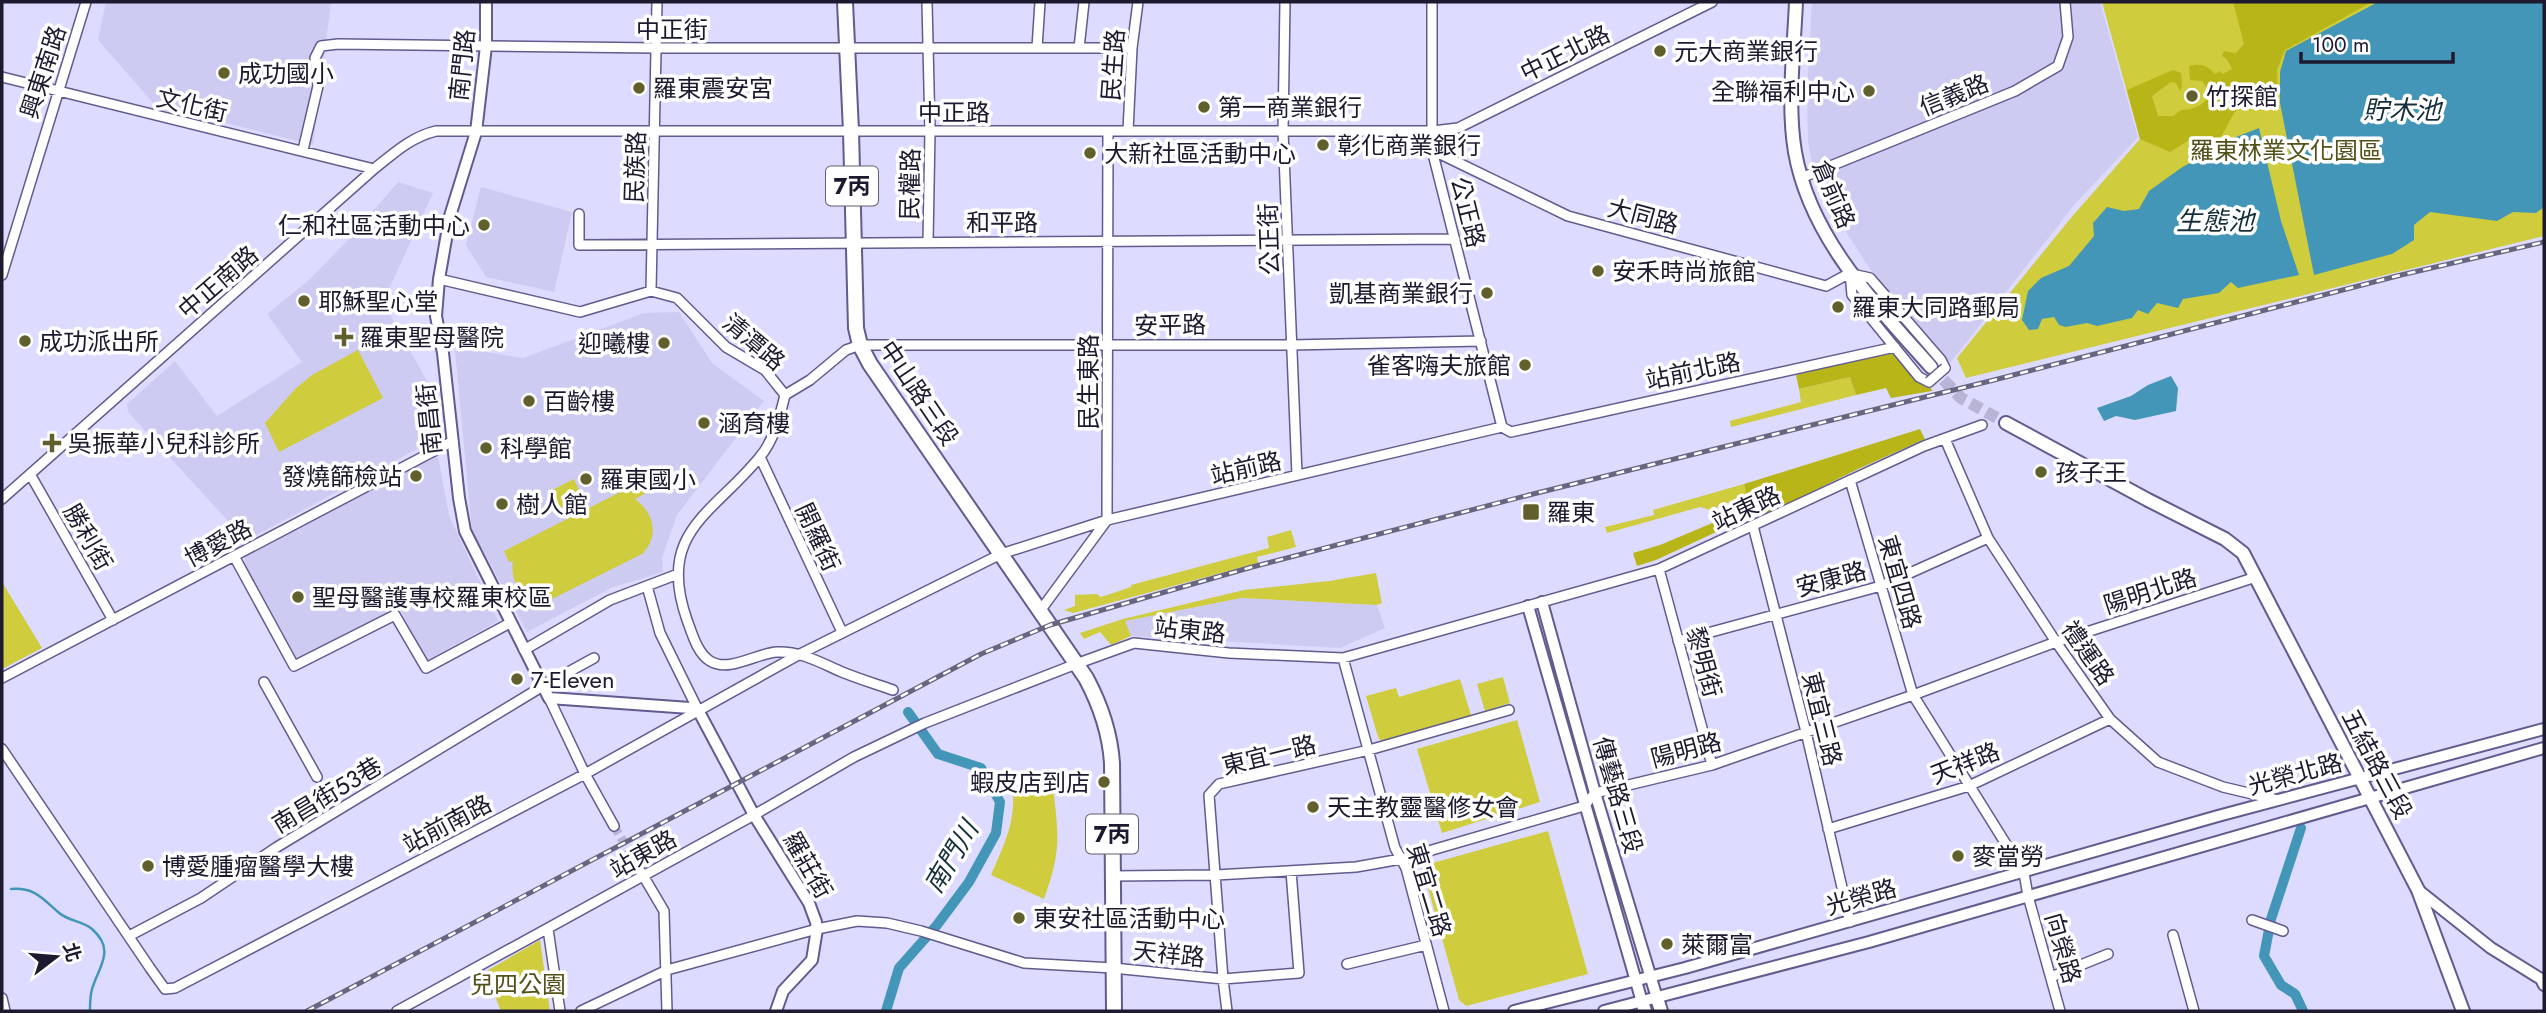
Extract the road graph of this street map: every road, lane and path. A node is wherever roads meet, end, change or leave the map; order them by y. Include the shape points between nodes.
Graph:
1 (86, 2) edge
2 (486, 2) edge
3 (657, 2) edge
4 (845, 2) edge
5 (927, 2) edge
6 (1040, 2) edge
7 (1084, 2) edge
8 (1138, 2) edge
9 (1284, 2) edge
10 (1432, 2) edge
11 (1712, 2) edge
12 (1796, 2) edge
13 (2065, 2) edge
14 (486, 46) junction
15 (656, 48) junction
16 (846, 48) junction
17 (927, 48) junction
18 (1037, 48) junction
19 (1079, 48) junction
20 (1132, 48) junction
21 (2, 77) edge
22 (57, 90) junction
23 (851, 131) junction
24 (930, 131) junction
25 (1108, 131) junction
26 (1128, 131) junction
27 (1283, 131) junction
28 (1433, 131) junction
29 (476, 132) junction
30 (656, 133) junction
31 (303, 150) junction
32 (1432, 150) junction
33 (374, 169) junction
34 (1801, 178) junction
35 (579, 214) dead end
36 (1455, 239) junction
37 (1289, 240) junction
38 (928, 241) junction
39 (1107, 241) junction
40 (852, 242) junction
41 (651, 243) junction
42 (1850, 273) junction
43 (2, 275) edge
44 (439, 279) junction
45 (652, 291) junction
46 (1481, 341) junction
47 (860, 345) junction
48 (1108, 345) junction
49 (1291, 345) junction
50 (1895, 347) junction
51 (1931, 368) tunnel mouth
52 (785, 395) junction
53 (2006, 423) tunnel mouth
54 (1982, 425) dead end
55 (1502, 427) junction
56 (1945, 439) junction
57 (453, 441) junction
58 (760, 457) junction
59 (30, 474) junction
60 (1297, 475) junction
61 (1850, 480) junction
62 (2, 499) edge
63 (1107, 520) junction
64 (1753, 526) junction
65 (1988, 538) junction
66 (1001, 554) junction
67 (234, 556) junction
68 (1658, 569) junction
69 (678, 574) junction
70 (2256, 577) junction
71 (647, 586) junction
72 (1881, 586) junction
73 (1542, 602) junction
74 (1528, 606) junction
75 (1040, 611) junction
76 (1776, 614) junction
77 (113, 620) junction
78 (510, 623) junction
79 (842, 632) junction
80 (1678, 641) junction
81 (2056, 642) junction
82 (524, 650) junction
83 (800, 654) junction
84 (594, 658) dead end
85 (1343, 658) junction
86 (1076, 664) junction
87 (2, 678) edge
88 (264, 682) dead end
89 (543, 687) junction
90 (893, 690) dead end
91 (1913, 695) junction
92 (549, 698) junction
93 (698, 710) junction
94 (1509, 710) dead end
95 (2110, 719) junction
96 (2544, 729) edge
97 (1806, 733) junction
98 (2544, 748) edge
99 (2, 750) edge
100 (1369, 750) junction
101 (1712, 765) junction
102 (585, 774) junction
103 (317, 777) dead end
104 (2362, 778) junction
105 (1969, 786) junction
106 (1595, 793) junction
107 (2371, 797) junction
108 (2280, 800) junction
109 (1584, 806) junction
110 (754, 815) junction
111 (2218, 816) joint
112 (2292, 821) joint
113 (614, 826) tunnel mouth
114 (1828, 829) junction
115 (1401, 859) junction
116 (1291, 871) junction
117 (642, 873) junction
118 (2024, 873) junction
119 (1216, 875) junction
120 (1112, 876) junction
121 (2418, 890) junction
122 (2028, 896) junction
123 (2252, 920) dead end
124 (1850, 922) junction
125 (548, 929) junction
126 (817, 929) junction
127 (2283, 931) dead end
128 (2173, 935) dead end
129 (129, 936) junction
130 (1426, 945) junction
131 (2108, 954) dead end
132 (1347, 964) dead end
133 (1113, 968) junction
134 (667, 970) junction
135 (1649, 976) junction
136 (2051, 978) junction
137 (1223, 979) junction
138 (1635, 979) junction
139 (2544, 985) edge
140 (2, 998) edge
141 (1657, 998) junction
142 (1643, 1008) edge
143 (5, 1011) edge
144 (397, 1011) edge
145 (560, 1011) edge
146 (580, 1011) edge
147 (667, 1011) edge
148 (776, 1011) edge
149 (1114, 1011) edge
150 (1227, 1011) edge
151 (1444, 1011) edge
152 (1514, 1011) edge
153 (1604, 1011) edge
154 (1661, 1011) edge
155 (1668, 1011) edge
156 (2060, 1011) edge
157 (2194, 1011) edge
158 (2463, 1011) edge

1 - 22 street, 興東南路
2 - 14 street, 南門路
3 - 15 street, 民族路
4 - 16 main road, 中山路三段 / 7丙
5 - 17 street, 民權路
6 - 18 street
7 - 19 street
8 - 20 street, 民生路
9 - 27 street, 公正街
10 - 28 street, 公正路
11 - 28 street, 中正北路 via 1458,128
12 - 34 main road, 倉前路 via 1793,123
13 - 34 street, 信義路 via 2068,37 2057,66 2015,91
14 - 15 street, 中正街
14 - 29 street, 南門路
14 - 31 street, 中正街 via 321,46 315,58 318,86
15 - 16 street, 中正街
15 - 30 street, 民族路
16 - 17 street, 中正街
16 - 23 main road, 中山路三段 / 7丙
17 - 18 street, 中正街
17 - 24 street, 民權路
18 - 19 street, 中正街
19 - 20 street, 中正街
20 - 26 street, 民生路
21 - 22 street, 文化街
22 - 31 street, 文化街
22 - 43 street, 興東南路
23 - 24 street, 中正路
23 - 30 street, 中正路
23 - 40 main road, 中山路三段 / 7丙
24 - 25 street, 中正路
24 - 38 street, 民權路
25 - 26 street, 中正路
25 - 39 street, 民生東路
26 - 27 street, 中正路
27 - 28 street, 中正路
27 - 37 street, 公正街
28 - 32 street, 公正路
29 - 30 street, 中正路
29 - 33 street, 中正南路 via 423,135
29 - 44 street, 南昌街 via 450,216
30 - 41 street, 民族路
31 - 33 street, 文化街
32 - 36 street, 公正路
32 - 42 street, 大同路 via 1568,216 1826,286
33 - 59 street, 中正南路
34 - 42 main road, 倉前路
35 - 41 street, 和平路 via 579,245
36 - 37 street, 和平路
36 - 46 street, 公正路
37 - 39 street, 和平路
37 - 49 street, 公正街
38 - 39 street, 和平路
38 - 40 street, 和平路
39 - 48 street, 民生東路
40 - 41 street, 和平路
40 - 47 main road, 中山路三段 / 7丙
41 - 45 street, 民族路
42 - 50 street via 1852,295
42 - 50 street, bridge via 1870,278 1945,368 1929,382 1919,377
42 - 51 main road, 倉前路
44 - 45 street via 580,312
44 - 57 street, 南昌街 via 436,316
45 - 52 street, 清潭路 via 677,298 726,347 765,370
46 - 49 street, 安平路
46 - 55 street, 公正路
47 - 48 street, 安平路
47 - 52 street via 846,350
47 - 66 main road, 中山路三段 / 7丙
48 - 49 street, 安平路
48 - 63 street, 民生東路
49 - 60 street, 公正街
50 - 55 street, 站前北路 via 1511,432
52 - 58 street, 清潭路 via 778,425
53 - 70 main road, 五結路三段 via 2234,545
54 - 56 street, 站東路
55 - 60 street, 站前路
56 - 61 street, 站東路
56 - 65 street, 禮運路
57 - 67 street, 博愛路
57 - 78 street, 南昌街 via 465,531
58 - 69 street, 清潭路 via 689,532
58 - 79 street, 開羅街
59 - 62 street, 中正南路
59 - 77 street, 勝利街
60 - 63 street, 站前路
61 - 64 street, 站東路
61 - 72 street, 東宜四路
63 - 66 street, 站前路
63 - 75 street
64 - 68 street, 站東路
64 - 76 street, 東宜三路
65 - 72 street, 安康路
65 - 81 street, 禮運路
66 - 75 main road, 中山路三段 / 7丙
66 - 79 street, 站前南路
67 - 77 street, 博愛路
67 - 78 street via 294,666 395,615 426,668
68 - 73 street, 站東路
68 - 80 street, 黎明街
69 - 71 street
69 - 83 street, 清潭路 via 694,641 709,661 723,665 775,652
70 - 81 street, 陽明北路
70 - 104 main road, 五結路三段
71 - 82 street via 610,600
71 - 93 street via 660,633
72 - 76 street, 安康路
72 - 91 street, 東宜四路
73 - 74 street, 站東路
73 - 106 street, 傳藝路三段
74 - 85 street, 站東路
74 - 109 street, 傳藝路三段
75 - 86 main road, 7丙
76 - 80 street, 安康路
76 - 97 street, 東宜三路
77 - 87 street, 博愛路
78 - 82 street, 南昌街
79 - 83 street, 站前南路
80 - 101 street, 黎明街
81 - 91 street, 陽明路
81 - 95 street, 禮運路
82 - 89 street, 南昌街
83 - 90 street
83 - 93 street, 站前南路
84 - 89 street, 南昌街53巷
85 - 86 street, 站東路 via 1134,643
85 - 100 street, 東宜二路
86 - 110 street, 站東路 via 925,723 853,757
86 - 120 main road, 7丙 via 1096,696 1111,743
88 - 103 street
89 - 92 street, 南昌街
89 - 129 street, 南昌街53巷 via 201,898
91 - 97 street, 陽明路
91 - 105 street, 東宜四路
92 - 93 street
92 - 102 street
93 - 102 street, 站前南路
93 - 110 street, 羅莊街
94 - 100 street, 東宜一路
95 - 105 street, 天祥路
95 - 108 street, 禮運路 via 2158,762 2223,787
96 - 104 street, 光榮北路
97 - 101 street, 陽明路
97 - 114 street, 東宜三路
98 - 107 street, 光榮北路
99 - 129 street, 站前南路
100 - 115 street, 東宜二路
100 - 119 street, 東宜一路 via 1219,784 1209,795
101 - 106 street, 陽明路
102 - 113 street
102 - 129 street, 站前南路 via 175,988 166,989
104 - 107 main road, 五結路三段
104 - 108 street, 光榮北路
105 - 114 street, 天祥路
105 - 118 street, 東宜四路
106 - 109 street
106 - 135 street, 傳藝路三段
107 - 112 street, 光榮北路
107 - 121 main road, 五結路三段
108 - 111 street, 光榮北路
109 - 115 street
109 - 138 street, 傳藝路三段
110 - 117 street, 站東路
110 - 126 street, 羅莊街 via 809,903
111 - 118 street, 光榮路
112 - 122 street, 光榮路
114 - 124 street, 東宜三路
115 - 116 street
115 - 130 street, 東宜二路
116 - 119 street
116 - 137 street, 天祥路 via 1299,972
117 - 125 street, 站東路
117 - 134 street via 664,911
118 - 122 street, 向榮路
118 - 124 street, 光榮路
119 - 120 street
119 - 137 street, 東宜一路
120 - 133 main road, 7丙
121 - 139 street
121 - 158 main road, 五結路三段
122 - 136 street, 向榮路
122 - 141 street, 光榮路
123 - 127 street
124 - 135 street, 光榮路
125 - 144 street, 站東路
125 - 145 street
126 - 133 street, 天祥路 via 857,921 887,923 1024,963
126 - 134 street
126 - 148 street, 羅莊街 via 812,960 783,991
128 - 157 street
130 - 132 street
130 - 151 street, 東宜二路
131 - 136 street
133 - 137 street, 天祥路
133 - 149 main road, 7丙
134 - 146 street
134 - 147 street
135 - 138 street, 光榮路
135 - 141 street, 傳藝路三段
136 - 156 street, 向榮路
137 - 150 street, 東宜一路
138 - 142 street, 傳藝路三段
138 - 152 street, 光榮路
140 - 143 street
141 - 142 street, 光榮路
141 - 154 main road
141 - 155 street
142 - 153 street, 光榮路

